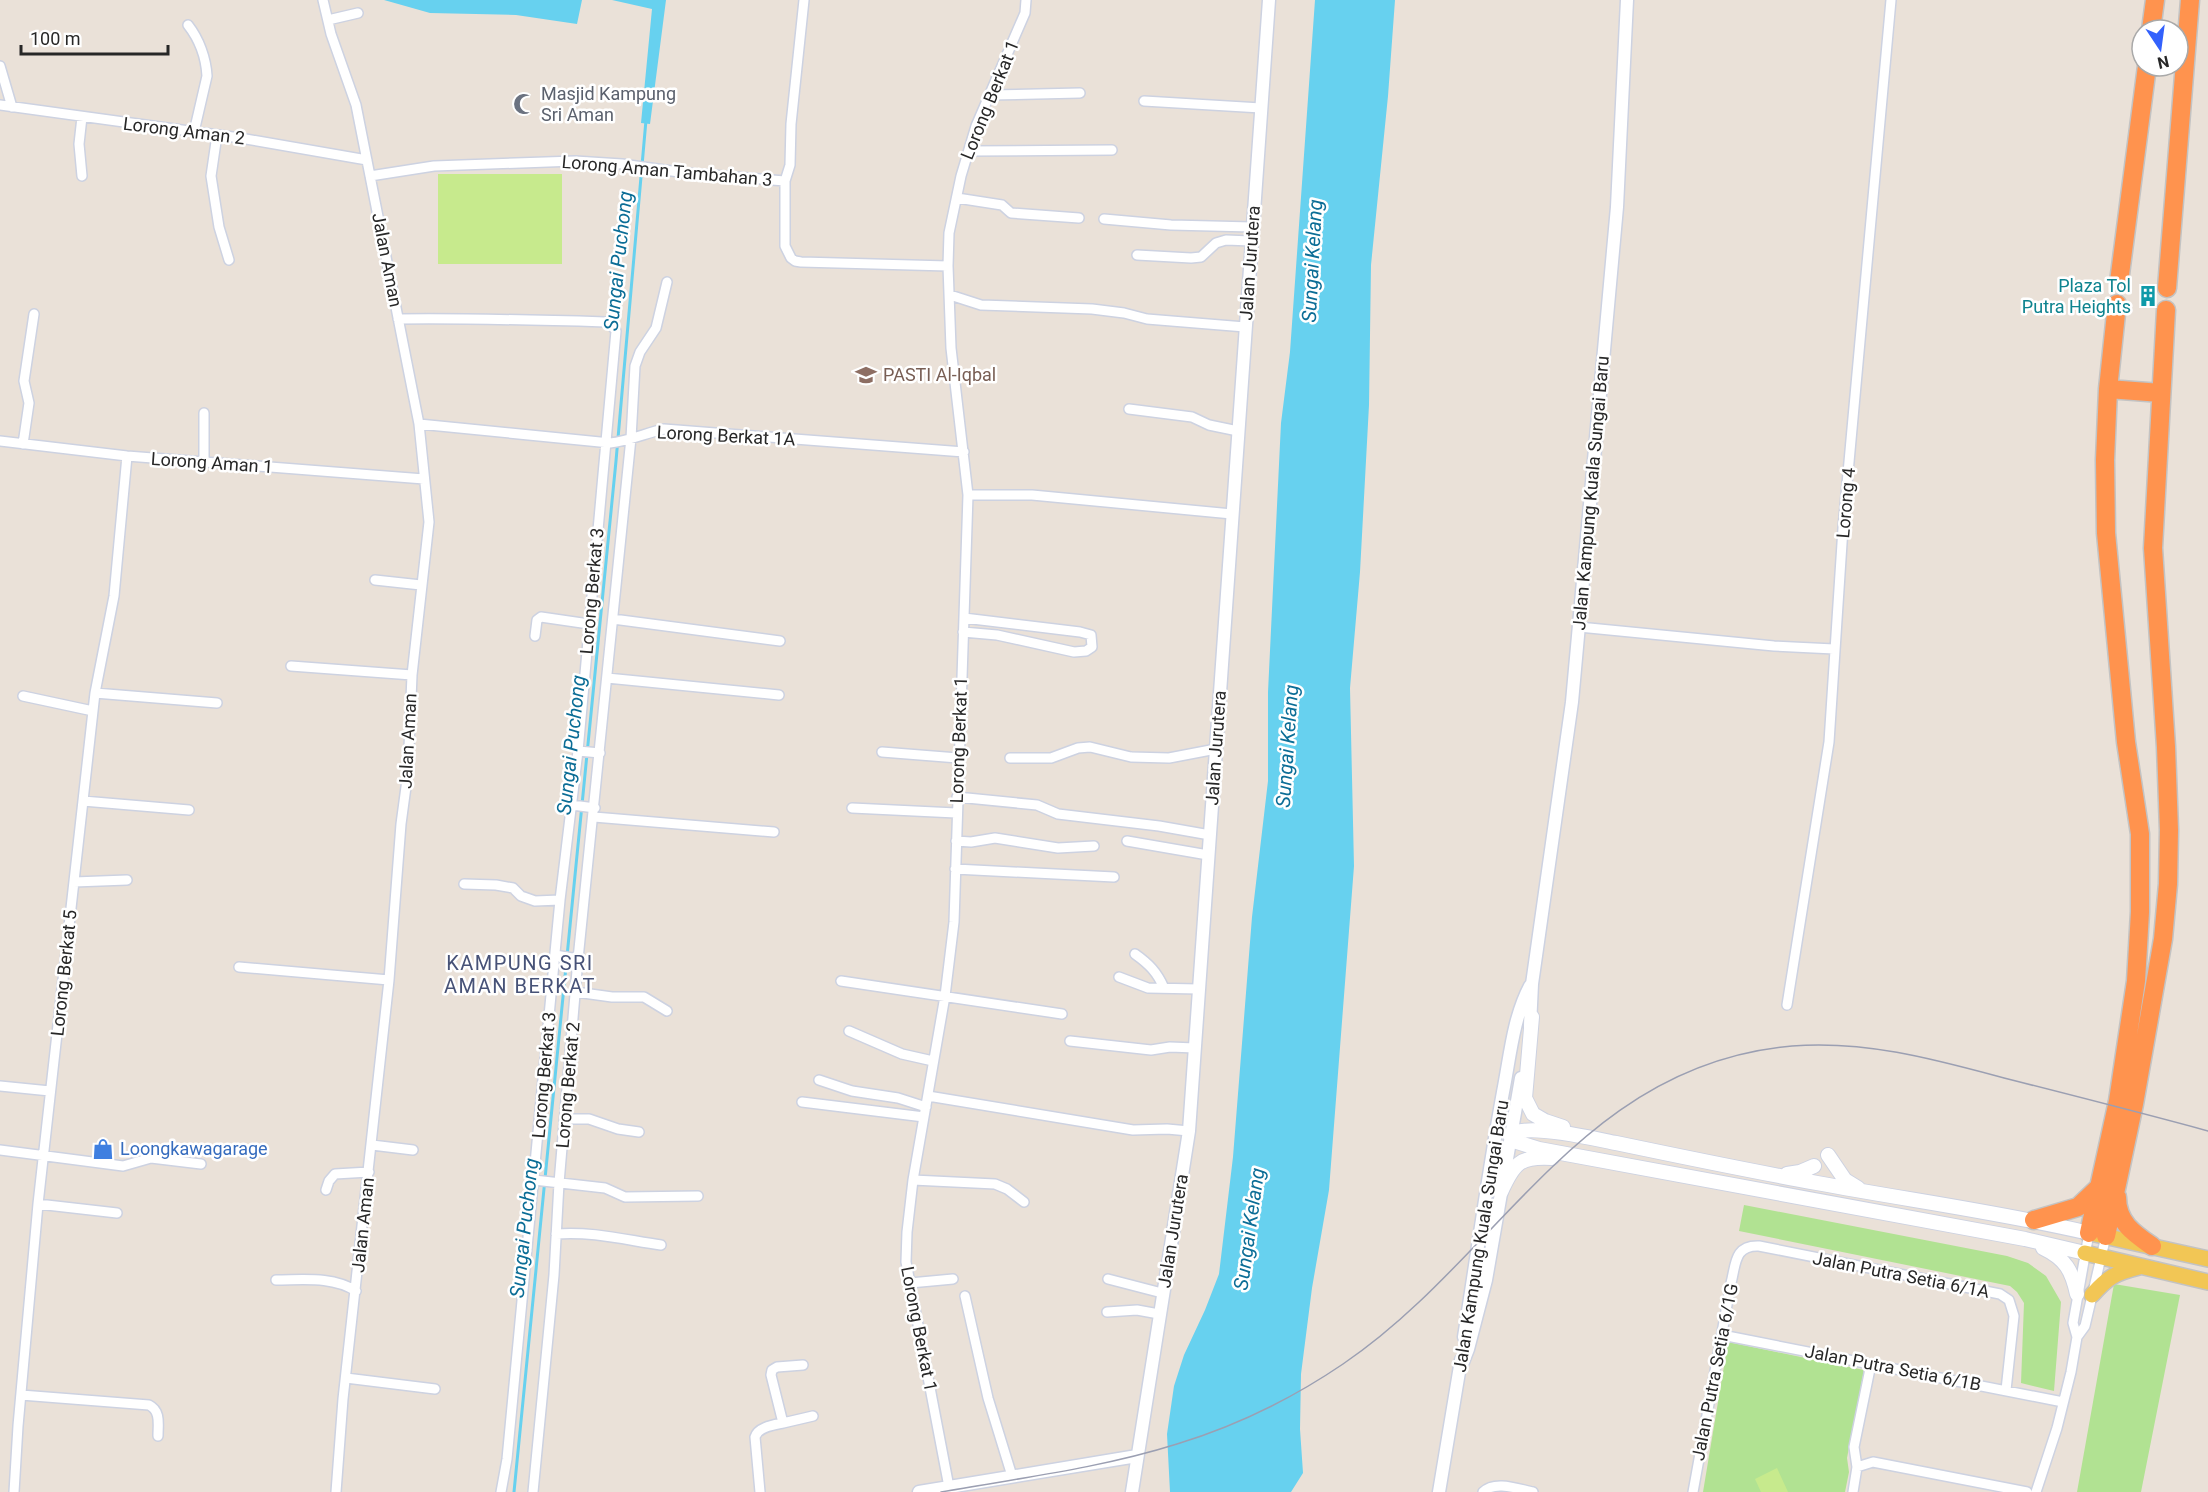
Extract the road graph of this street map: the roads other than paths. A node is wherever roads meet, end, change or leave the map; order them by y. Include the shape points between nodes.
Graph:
1 (323, 0) edge
2 (804, 0) edge
3 (1026, 0) edge
4 (1269, 0) edge
5 (1627, 0) edge
6 (1891, 0) edge
7 (2155, 0) edge
8 (2190, 0) edge
9 (358, 13) dead end
10 (2153, 18) edge
11 (327, 20) junction
12 (188, 25) dead end
13 (0, 66) edge
14 (2145, 78) edge
15 (1080, 93) dead end
16 (990, 95) junction
17 (1144, 101) dead end
18 (0, 105) edge
19 (12, 107) junction
20 (1261, 108) junction
21 (82, 117) junction
22 (194, 132) junction
23 (217, 135) junction
24 (969, 150) junction
25 (1112, 150) dead end
26 (367, 160) junction
27 (82, 176) dead end
28 (370, 176) junction
29 (785, 181) junction
30 (957, 198) junction
31 (1079, 218) dead end
32 (1104, 219) dead end
33 (1252, 227) junction
34 (1251, 241) junction
35 (1137, 255) dead end
36 (229, 260) dead end
37 (948, 266) junction
38 (667, 282) dead end
39 (2119, 282) dead end
40 (2167, 288) dead end
41 (950, 295) junction
42 (2117, 304) dead end
43 (2166, 310) dead end
44 (34, 314) dead end
45 (398, 319) junction
46 (1245, 327) junction
47 (2108, 389) junction
48 (2161, 393) junction
49 (1129, 409) dead end
50 (204, 413) dead end
51 (419, 424) junction
52 (1238, 431) junction
53 (627, 440) junction
54 (0, 441) edge
55 (607, 442) junction
56 (22, 444) junction
57 (964, 452) junction
58 (127, 456) junction
59 (204, 462) junction
60 (424, 479) junction
61 (968, 495) junction
62 (1232, 514) junction
63 (375, 580) dead end
64 (421, 585) junction
65 (964, 618) junction
66 (613, 619) junction
67 (589, 624) junction
68 (1579, 627) junction
69 (963, 632) junction
70 (535, 636) dead end
71 (780, 641) dead end
72 (1834, 649) junction
73 (291, 666) dead end
74 (412, 675) junction
75 (607, 678) junction
76 (95, 693) junction
77 (779, 695) dead end
78 (22, 696) dead end
79 (217, 703) dead end
80 (93, 711) junction
81 (1216, 749) junction
82 (578, 751) junction
83 (882, 752) dead end
84 (600, 753) junction
85 (958, 758) junction
86 (1010, 758) dead end
87 (957, 797) junction
88 (83, 801) junction
89 (572, 805) junction
90 (852, 808) dead end
91 (189, 810) dead end
92 (595, 813) junction
93 (956, 813) junction
94 (774, 832) dead end
95 (1210, 835) junction
96 (956, 841) junction
97 (1127, 841) dead end
98 (1094, 846) dead end
99 (1208, 855) junction
100 (955, 869) junction
101 (1114, 877) dead end
102 (127, 880) dead end
103 (74, 882) junction
104 (464, 884) dead end
105 (560, 900) junction
106 (1135, 954) dead end
107 (555, 955) junction
108 (578, 959) junction
109 (240, 967) dead end
110 (1119, 977) dead end
111 (389, 980) junction
112 (841, 981) dead end
113 (1532, 984) junction
114 (1164, 988) junction
115 (1199, 989) junction
116 (576, 992) junction
117 (945, 996) junction
118 (1787, 1005) dead end
119 (667, 1011) dead end
120 (1062, 1014) dead end
121 (1532, 1017) junction
122 (849, 1031) dead end
123 (1515, 1031) junction
124 (1070, 1041) dead end
125 (1195, 1048) junction
126 (933, 1061) junction
127 (819, 1080) dead end
128 (0, 1086) edge
129 (50, 1091) junction
130 (802, 1102) dead end
131 (927, 1102) junction
132 (924, 1118) junction
133 (565, 1119) junction
134 (1190, 1131) junction
135 (639, 1132) dead end
136 (1510, 1134) junction
137 (1604, 1140) junction
138 (372, 1145) junction
139 (0, 1150) edge
140 (413, 1150) dead end
141 (43, 1154) junction
142 (1828, 1155) dead end
143 (1605, 1161) junction
144 (201, 1164) dead end
145 (1814, 1167) dead end
146 (369, 1172) junction
147 (1776, 1175) junction
148 (536, 1180) junction
149 (913, 1180) junction
150 (557, 1183) junction
151 (1818, 1183) junction
152 (2108, 1187) junction
153 (326, 1190) dead end
154 (1863, 1191) junction
155 (1501, 1192) junction
156 (698, 1196) dead end
157 (1792, 1197) junction
158 (1024, 1202) dead end
159 (38, 1204) junction
160 (1834, 1204) junction
161 (117, 1213) dead end
162 (2034, 1220) junction
163 (1480, 1233) junction
164 (556, 1234) junction
165 (2098, 1234) junction
166 (2025, 1239) junction
167 (661, 1245) dead end
168 (2152, 1246) junction
169 (1738, 1252) joint
170 (2085, 1253) junction
171 (2101, 1257) junction
172 (2208, 1259) edge
173 (2142, 1266) junction
174 (953, 1279) dead end
175 (1108, 1279) dead end
176 (276, 1280) dead end
177 (2208, 1282) edge
178 (910, 1283) junction
179 (356, 1291) junction
180 (1162, 1293) junction
181 (2085, 1295) junction
182 (965, 1296) dead end
183 (1107, 1312) dead end
184 (1159, 1314) junction
185 (1722, 1335) junction
186 (2077, 1337) junction
187 (1871, 1364) junction
188 (803, 1365) dead end
189 (1461, 1367) junction
190 (346, 1378) junction
191 (435, 1389) dead end
192 (2006, 1390) junction
193 (21, 1395) junction
194 (2063, 1402) junction
195 (813, 1416) dead end
196 (783, 1423) junction
197 (158, 1436) dead end
198 (1137, 1456) junction
199 (1857, 1467) junction
200 (1012, 1476) junction
201 (949, 1486) junction
202 (14, 1492) edge
203 (336, 1492) edge
204 (501, 1492) edge
205 (533, 1492) edge
206 (760, 1492) edge
207 (919, 1492) edge
208 (1132, 1492) edge
209 (1439, 1492) edge
210 (1483, 1492) edge
211 (1533, 1492) edge
212 (1693, 1492) edge
213 (1853, 1492) edge
214 (2027, 1492) edge
215 (2036, 1492) edge

1 - 11 street, Jalan Aman
2 - 29 street, Lorong Aman Tambahan 3 via 790,165
3 - 16 street, Lorong Berkat 1 via 1025,14
4 - 20 street, Jalan Jurutera
5 - 68 street, Jalan Kampung Kuala Sungai Baru via 1617,218
6 - 72 street, Lorong 4
7 - 10 highway
8 - 40 highway
9 - 11 street
11 - 26 street, Jalan Aman via 356,105
12 - 22 street via 195,35 207,76
13 - 19 street
14 - 39 highway
15 - 16 street
16 - 24 street, Lorong Berkat 1
17 - 20 street
18 - 19 street, Lorong Aman 2
19 - 21 street, Lorong Aman 2
20 - 33 street, Jalan Jurutera
21 - 22 street, Lorong Aman 2
21 - 27 street via 78,144
22 - 23 street, Lorong Aman 2
23 - 26 street, Lorong Aman 2
23 - 36 street via 211,176
24 - 25 street
24 - 30 street, Lorong Berkat 1
26 - 28 street, Jalan Aman
28 - 29 street, Lorong Aman Tambahan 3 via 434,166 575,161
28 - 45 street, Jalan Aman
29 - 37 street, Lorong Aman Tambahan 3 via 785,246 795,261
30 - 31 street via 1002,205 1011,213
30 - 37 street, Lorong Berkat 1 via 949,233
32 - 33 street
33 - 34 street, Jalan Jurutera
34 - 35 street via 1216,243 1201,257
34 - 46 street, Jalan Jurutera
37 - 41 street, Lorong Berkat 1
38 - 53 street, Lorong Berkat 2 via 656,328 635,366
41 - 46 street via 981,305 1092,309 1147,319
41 - 57 street, Lorong Berkat 1 via 951,348
42 - 47 highway
43 - 48 highway
44 - 56 street via 24,381 28,403
45 - 51 street, Jalan Aman
45 - 55 street, Lorong Berkat 3 via 609,322 616,332
46 - 52 street, Jalan Jurutera
47 - 48 highway
47 - 152 highway via 2106,533 2126,742 2140,834 2140,912 2136,981
48 - 152 highway via 2153,548 2166,747 2168,884 2157,978 2134,1104
49 - 52 street via 1192,417
50 - 59 street
51 - 55 street, Lorong Berkat 1A
51 - 60 street, Jalan Aman
52 - 62 street, Jalan Jurutera
53 - 55 street, Lorong Berkat 1A
53 - 57 street, Lorong Berkat 1A via 664,429
53 - 66 street, Lorong Berkat 2
54 - 56 street, Lorong Aman 1
55 - 67 street, Lorong Berkat 3
56 - 58 street, Lorong Aman 1
57 - 61 street, Lorong Berkat 1
58 - 59 street, Lorong Aman 1
58 - 76 street, Lorong Berkat 5 via 114,596
59 - 60 street, Lorong Aman 1
60 - 64 street, Jalan Aman via 429,522
61 - 62 street via 1032,495
61 - 65 street, Lorong Berkat 1
62 - 81 street, Jalan Jurutera
63 - 64 street
64 - 74 street, Jalan Aman
65 - 69 street, Lorong Berkat 1
65 - 69 street via 1080,632 1091,635 1092,646 1074,652 997,635
66 - 71 street
66 - 75 street, Lorong Berkat 2
67 - 70 street via 538,618
67 - 82 street, Lorong Berkat 3
68 - 72 street
68 - 113 street, Jalan Kampung Kuala Sungai Baru via 1571,712
69 - 85 street, Lorong Berkat 1
72 - 118 street, Lorong 4 via 1829,742
73 - 74 street
74 - 111 street, Jalan Aman via 408,772
75 - 77 street
75 - 84 street, Lorong Berkat 2
76 - 79 street
76 - 80 street, Lorong Berkat 5
78 - 80 street
80 - 88 street, Lorong Berkat 5
81 - 86 street via 1169,758 1131,757 1090,747 1051,758
81 - 95 street, Jalan Jurutera
82 - 84 street
82 - 89 street, Lorong Berkat 3
83 - 85 street
84 - 92 street, Lorong Berkat 2
85 - 87 street, Lorong Berkat 1
87 - 93 street, Lorong Berkat 1
87 - 95 street via 1036,805 1058,814
88 - 91 street
88 - 103 street, Lorong Berkat 5
89 - 92 street
89 - 105 street, Lorong Berkat 3
90 - 93 street
92 - 94 street
92 - 108 street, Lorong Berkat 2
93 - 96 street, Lorong Berkat 1
95 - 99 street, Jalan Jurutera
96 - 98 street via 994,838 1058,848
96 - 100 street, Lorong Berkat 1
97 - 99 street
99 - 115 street, Jalan Jurutera
100 - 101 street
100 - 117 street, Lorong Berkat 1 via 954,922
102 - 103 street
103 - 129 street, Lorong Berkat 5
104 - 105 street via 513,888 535,901
105 - 107 street, Lorong Berkat 3
106 - 114 street via 1150,964
107 - 108 street
107 - 148 street, Lorong Berkat 3
108 - 116 street, Lorong Berkat 2
109 - 111 street
110 - 114 street via 1140,986
111 - 138 street, Jalan Aman
112 - 117 street
113 - 121 street, Jalan Kampung Kuala Sungai Baru
113 - 123 street, Jalan Kampung Kuala Sungai Baru via 1521,1004
114 - 115 street
115 - 125 street, Jalan Jurutera
116 - 119 street via 644,997
116 - 133 street, Lorong Berkat 2
117 - 120 street
117 - 126 street, Lorong Berkat 1
121 - 136 street, Jalan Kampung Kuala Sungai Baru
121 - 137 main road via 1525,1098 1528,1107 1545,1121
122 - 126 street via 902,1054
123 - 136 street via 1506,1122
123 - 163 street, Jalan Kampung Kuala Sungai Baru
124 - 125 street via 1151,1050
125 - 134 street, Jalan Jurutera
126 - 131 street, Lorong Berkat 1
127 - 131 street via 852,1091
128 - 129 street
129 - 141 street, Lorong Berkat 5
130 - 132 street
131 - 132 street, Lorong Berkat 1
131 - 134 street via 1133,1131
132 - 149 street, Lorong Berkat 1
133 - 135 street via 589,1119 618,1130
133 - 150 street, Lorong Berkat 2
134 - 180 street, Jalan Jurutera
136 - 137 main road via 1534,1129
136 - 143 main road via 1517,1142 1539,1149
136 - 155 street, Jalan Kampung Kuala Sungai Baru
136 - 163 street via 1498,1157 1488,1214
137 - 147 main road
138 - 140 street
138 - 146 street, Jalan Aman
139 - 141 street
141 - 144 street via 123,1166 151,1158
141 - 159 street, Lorong Berkat 5
142 - 154 main road via 1845,1180
143 - 155 main road via 1528,1158 1509,1173
143 - 157 main road
145 - 147 main road
146 - 153 street via 335,1174
146 - 179 street, Jalan Aman
147 - 151 main road
148 - 150 street
148 - 204 street, Lorong Berkat 3
149 - 158 street via 995,1184
149 - 178 street, Lorong Berkat 1 via 906,1242
150 - 156 street via 605,1188 625,1197
150 - 164 street, Lorong Berkat 2
151 - 154 main road
151 - 157 main road
151 - 160 main road
152 - 162 highway via 2078,1208
152 - 165 highway
152 - 168 highway via 2130,1230
154 - 162 main road
155 - 189 street, Jalan Kampung Kuala Sungai Baru via 1486,1280
157 - 160 main road
159 - 161 street
159 - 193 street, Lorong Berkat 5
160 - 166 main road
162 - 165 main road
163 - 189 street, Jalan Kampung Kuala Sungai Baru
164 - 167 street via 590,1233
164 - 205 street, Lorong Berkat 2
165 - 168 main road
165 - 170 street
165 - 171 street
166 - 170 main road
166 - 181 main road via 2057,1255
168 - 172 main road
169 - 185 street, Jalan Putra Setia 6/1G
169 - 192 street, Jalan Putra Setia 6/1A via 1759,1246 2000,1294 2009,1300 2014,1316
170 - 171 main road
170 - 181 street
171 - 173 main road
171 - 181 street
173 - 177 main road
173 - 181 main road via 2106,1279
174 - 178 street
175 - 180 street
176 - 179 street via 330,1280
178 - 201 street, Lorong Berkat 1
179 - 190 street, Jalan Aman
180 - 184 street, Jalan Jurutera
181 - 186 street via 2085,1326
181 - 186 street via 2073,1323
182 - 200 street via 988,1398
183 - 184 street via 1137,1310
184 - 198 street, Jalan Jurutera
185 - 187 street, Jalan Putra Setia 6/1B
185 - 212 street, Jalan Putra Setia 6/1G
186 - 194 street
187 - 192 street, Jalan Putra Setia 6/1B
187 - 199 street via 1854,1447
188 - 196 street via 772,1370
189 - 209 street, Jalan Kampung Kuala Sungai Baru
190 - 191 street
190 - 203 street, Jalan Aman
192 - 194 street, Jalan Putra Setia 6/1B
193 - 197 street via 149,1405 158,1413
193 - 202 street, Lorong Berkat 5
194 - 215 street
195 - 196 street
196 - 206 street via 761,1429 755,1437
198 - 200 street
198 - 208 street, Jalan Jurutera
199 - 213 street
199 - 214 street via 1873,1462
200 - 201 street
201 - 207 street
210 - 211 street via 1495,1485

